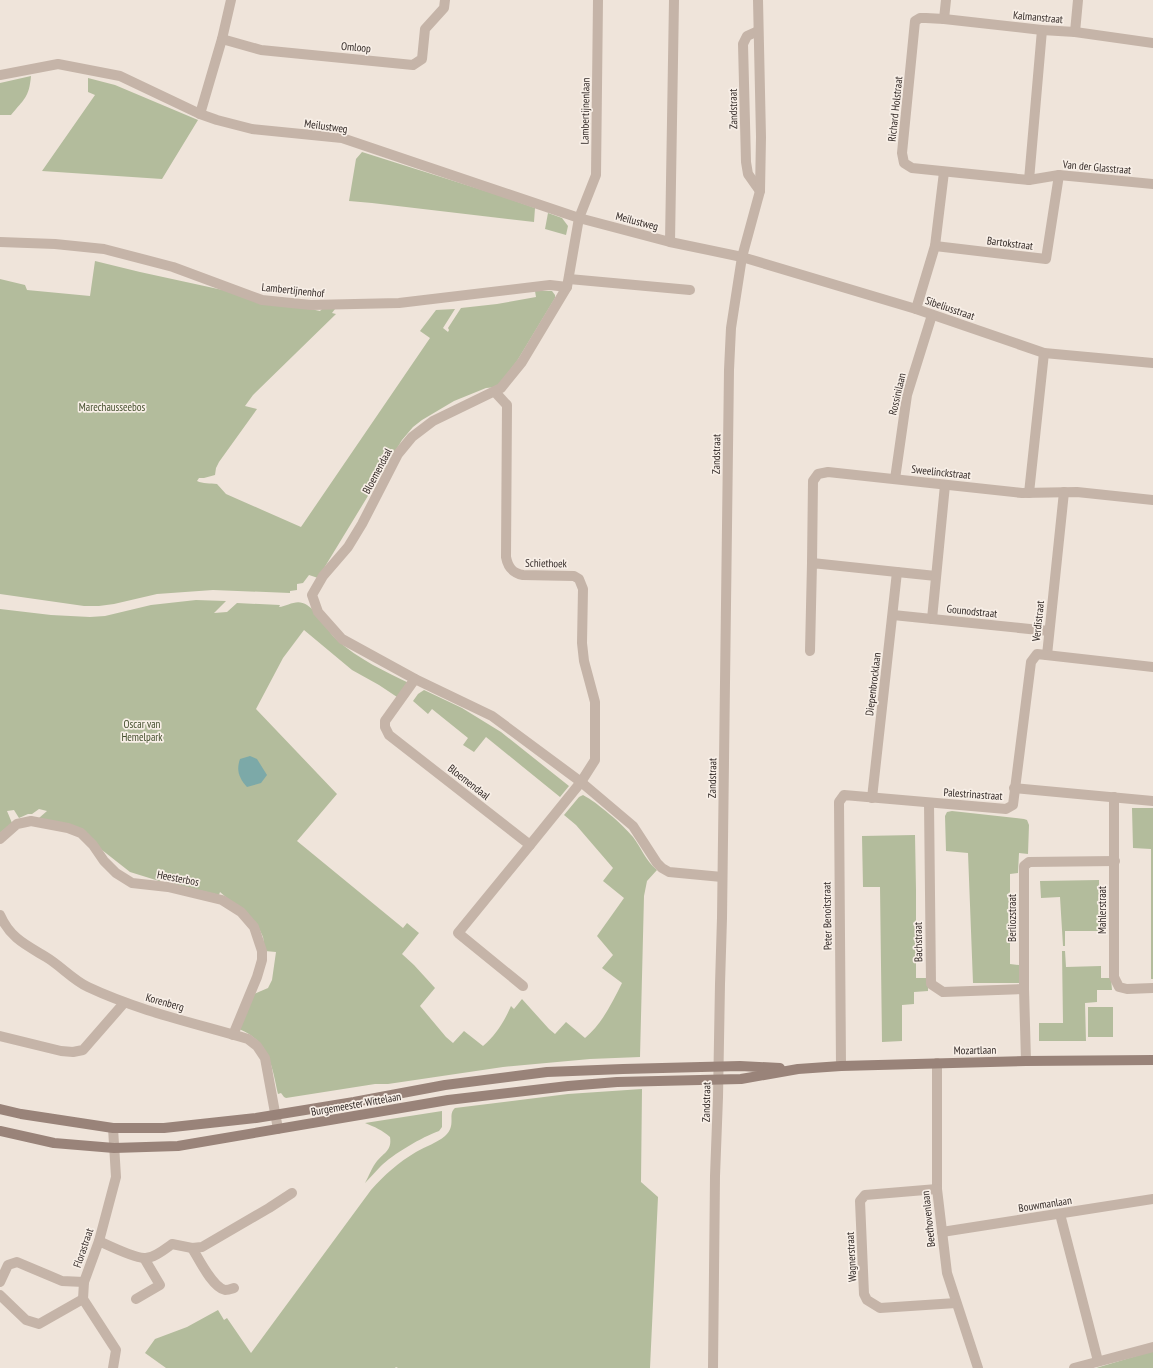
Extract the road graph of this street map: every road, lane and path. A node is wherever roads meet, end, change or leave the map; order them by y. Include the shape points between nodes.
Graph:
1 (231, 0) edge
2 (445, 0) edge
3 (598, 0) edge
4 (674, 0) edge
5 (758, 0) edge
6 (946, 0) edge
7 (1078, 0) edge
8 (920, 18) joint
9 (944, 19) junction
10 (1042, 30) junction
11 (758, 31) junction
12 (1075, 32) junction
13 (222, 39) junction
14 (1153, 43) edge
15 (0, 75) edge
16 (200, 114) junction
17 (944, 172) junction
18 (1059, 175) junction
19 (1029, 180) junction
20 (1153, 184) edge
21 (760, 191) junction
22 (579, 218) junction
23 (0, 242) edge
24 (670, 242) junction
25 (935, 246) junction
26 (742, 257) junction
27 (568, 283) junction
28 (690, 290) dead end
29 (916, 309) junction
30 (932, 315) junction
31 (1044, 353) junction
32 (1153, 363) edge
33 (495, 392) junction
34 (894, 480) junction
35 (945, 485) junction
36 (1064, 492) junction
37 (1029, 493) junction
38 (1153, 500) edge
39 (812, 563) junction
40 (897, 572) junction
41 (936, 576) junction
42 (893, 615) junction
43 (932, 619) junction
44 (1049, 631) junction
45 (810, 651) dead end
46 (1046, 655) junction
47 (1153, 666) edge
48 (415, 679) junction
49 (581, 782) junction
50 (1014, 788) junction
51 (1114, 797) junction
52 (872, 798) junction
53 (1153, 801) edge
54 (929, 803) junction
55 (0, 839) edge
56 (530, 845) junction
57 (1115, 861) junction
58 (722, 877) junction
59 (0, 915) edge
60 (523, 986) dead end
61 (1153, 988) edge
62 (1024, 990) junction
63 (124, 1002) junction
64 (233, 1035) junction
65 (0, 1036) edge
66 (1153, 1060) edge
67 (1026, 1061) junction
68 (938, 1063) junction
69 (840, 1066) junction
70 (718, 1067) junction
71 (798, 1069) junction
72 (718, 1080) junction
73 (0, 1109) edge
74 (276, 1115) junction
75 (113, 1128) junction
76 (278, 1129) junction
77 (0, 1131) edge
78 (114, 1148) junction
79 (937, 1189) junction
80 (292, 1193) dead end
81 (1153, 1199) edge
82 (1060, 1214) junction
83 (942, 1232) junction
84 (99, 1241) junction
85 (192, 1248) junction
86 (144, 1258) junction
87 (0, 1282) edge
88 (84, 1282) junction
89 (234, 1288) dead end
90 (0, 1295) edge
91 (83, 1299) junction
92 (136, 1299) dead end
93 (956, 1303) junction
94 (1153, 1347) edge
95 (1098, 1361) junction
96 (113, 1368) edge
97 (713, 1368) edge
98 (978, 1368) edge
99 (1074, 1368) edge

1 - 13 street
2 - 13 street, Omloop via 444,8 425,29 422,59 413,65 261,50
3 - 22 street, Lambertijnenlaan via 596,175
4 - 24 street, Meilustweg
5 - 11 street, Zandstraat
6 - 9 street
7 - 12 street
8 - 9 street, Kalmanstraat
8 - 17 street, Richard Holstraat via 915,21 902,153 904,164 912,168
9 - 10 street, Kalmanstraat
10 - 12 street, Kalmanstraat
10 - 19 street
11 - 21 street, Zandstraat
11 - 21 street, Zandstraat via 747,36 743,44 746,162 748,174
12 - 14 street, Kalmanstraat
13 - 16 street
15 - 16 street, Meilustweg via 58,64 66,65 120,76
16 - 22 street, Meilustweg via 252,129 342,138
17 - 19 street, Van der Glasstraat
17 - 25 street
18 - 19 street, Van der Glasstraat
18 - 20 street, Van der Glasstraat
18 - 25 street, Bartokstraat via 1046,259
21 - 26 street, Zandstraat
22 - 24 street, Meilustweg
22 - 27 street, Bloemendaal
23 - 27 street, Lambertijnenhof via 104,249 173,267 262,300 311,305 399,303
24 - 26 street, Meilustweg
25 - 29 street
26 - 29 street, Sibeliusstraat
26 - 58 street, Zandstraat via 731,328 729,370
27 - 28 street
27 - 33 street, Bloemendaal via 522,362
29 - 30 street, Sibeliusstraat
30 - 31 street, Sibeliusstraat
30 - 34 street, Rossinilaan via 907,395
31 - 32 street, Sibeliusstraat
31 - 37 street
33 - 48 street, Bloemendaal via 433,421 412,437 398,454 348,547 323,576 312,595 318,612 342,639
33 - 49 street, Schiethoek via 507,405 508,565 516,574 574,576 580,580 583,589 584,661 596,702 595,760
34 - 35 street, Sweelinckstraat
34 - 39 street, Sweelinckstraat via 828,472 818,474 813,481
35 - 37 street, Sweelinckstraat
35 - 41 street
36 - 37 street, Sweelinckstraat
36 - 38 street, Sweelinckstraat
36 - 44 street, Verdistraat
39 - 40 street
39 - 45 street
40 - 41 street
40 - 42 street, Diepenbrocklaan
41 - 43 street
42 - 43 street, Gounodstraat
42 - 52 street, Diepenbrocklaan
43 - 44 street, Gounodstraat
44 - 46 street, Verdistraat
46 - 47 street
46 - 50 street, Verdistraat via 1037,654 1031,662
48 - 49 street, Bloemendaal via 492,716
48 - 56 street, Bloemendaal via 385,721 389,735
49 - 56 street
49 - 58 street, Bloemendaal via 633,826 662,868 669,872
50 - 51 street, Palestrinastraat
50 - 54 street, Palestrinastraat via 1013,805 1006,809
51 - 53 street, Palestrinastraat
51 - 57 street, Mahlerstraat
52 - 54 street, Palestrinastraat
52 - 69 street, Peter Benoitstraat via 844,796 839,802
54 - 62 street, Bachstraat via 931,984 943,992
55 - 64 street, Heesterbos via 17,824 31,821 68,828 81,833 116,873 132,882 168,887 222,900 242,912 254,927 259,939 262,960
56 - 60 street via 458,933
57 - 61 street, Mahlerstraat via 1114,977 1119,987
57 - 62 street, Berliozstraat via 1029,862 1024,866
58 - 70 street, Zandstraat
59 - 63 street, Korenberg via 15,937 32,950 86,986
62 - 67 street, Berliozstraat
63 - 64 street, Korenberg
63 - 65 street via 83,1050 62,1051
64 - 74 street, Korenberg via 248,1039 257,1046 265,1058
66 - 67 street, Mozartlaan
67 - 68 street, Mozartlaan
68 - 69 street, Mozartlaan
68 - 79 street, Beethovenlaan
69 - 71 street, Mozartlaan
70 - 71 street, Mozartlaan
70 - 72 street, Zandstraat
70 - 74 street, Burgemeester Wittelaan via 547,1072 445,1085
71 - 72 street, Mozartlaan via 741,1079
72 - 76 street, Burgemeester Wittelaan via 561,1086 448,1100
72 - 97 street, Zandstraat
73 - 75 street, Burgemeester Wittelaan
74 - 75 street, Burgemeester Wittelaan via 164,1128
74 - 76 street, Korenberg
75 - 78 street, Florastraat
76 - 78 street, Burgemeester Wittelaan via 178,1146
77 - 78 street, Burgemeester Wittelaan via 54,1143
78 - 84 street, Florastraat via 116,1177
79 - 83 street, Beethovenlaan
79 - 93 street, Wagnerstraat via 865,1195 860,1201 864,1294 867,1300 880,1308
80 - 85 street via 202,1247
81 - 82 street, Bouwmanlaan
82 - 83 street, Bouwmanlaan
82 - 95 street
83 - 93 street, Beethovenlaan via 947,1273
84 - 86 street
84 - 88 street, Florastraat
85 - 86 street via 172,1244
85 - 89 street via 218,1285 224,1290
86 - 92 street via 160,1285
87 - 88 street via 8,1265 17,1262 62,1281
88 - 91 street, Florastraat
90 - 91 street via 26,1320 39,1324
91 - 96 street via 116,1350
93 - 98 street, Beethovenlaan
94 - 95 street
95 - 99 street

